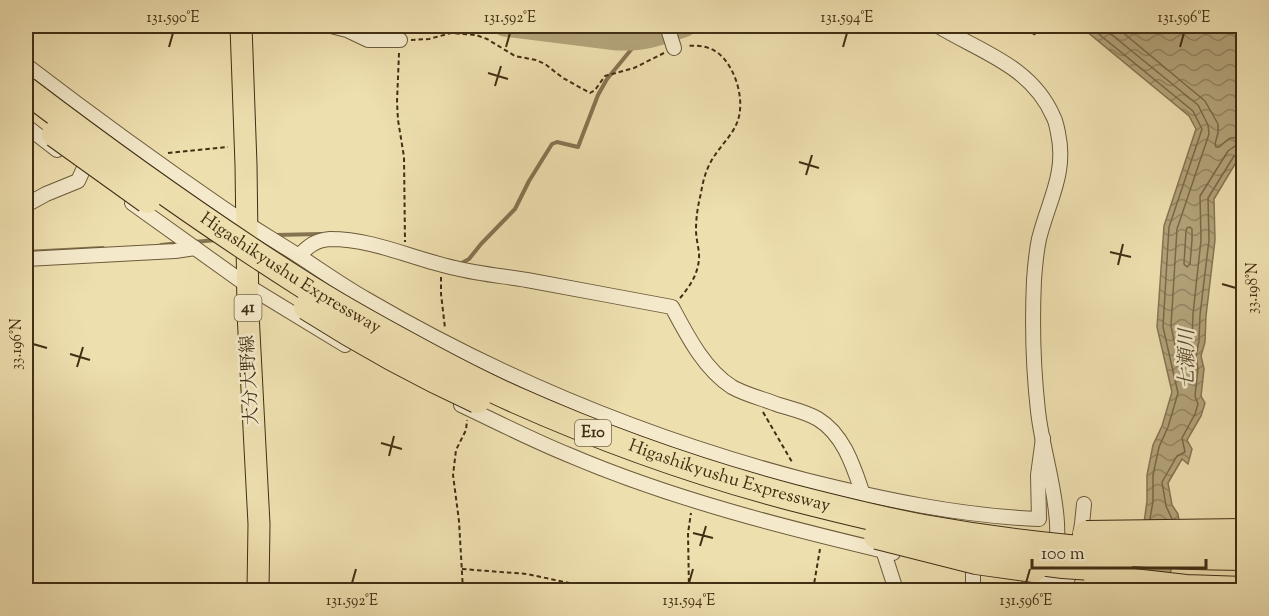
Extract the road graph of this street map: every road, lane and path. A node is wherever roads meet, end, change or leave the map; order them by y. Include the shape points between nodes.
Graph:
1 (241, 26) edge
2 (331, 26) edge
3 (667, 26) edge
4 (938, 26) edge
5 (1018, 26) edge
6 (1038, 36) dead end
7 (400, 40) junction
8 (674, 48) junction
9 (26, 65) edge
10 (26, 90) edge
11 (26, 112) edge
12 (26, 126) edge
13 (246, 144) junction
14 (147, 155) junction
15 (83, 170) junction
16 (26, 205) edge
17 (247, 224) junction
18 (195, 248) junction
19 (404, 254) junction
20 (299, 256) junction
21 (26, 259) edge
22 (248, 286) junction
23 (672, 307) junction
24 (753, 396) junction
25 (470, 409) junction
26 (1043, 438) junction
27 (794, 467) dead end
28 (863, 494) junction
29 (693, 500) junction
30 (1084, 504) dead end
31 (1244, 532) edge
32 (822, 536) junction
33 (968, 536) junction
34 (880, 543) junction
35 (1244, 557) edge
36 (462, 569) junction
37 (973, 570) junction
38 (1244, 574) edge
39 (1244, 590) edge
40 (258, 591) edge
41 (462, 591) edge
42 (602, 591) edge
43 (689, 591) edge
44 (813, 591) edge
45 (896, 591) edge
46 (973, 591) edge
47 (1038, 591) edge
48 (1052, 591) edge
49 (1064, 591) edge

1 - 13 main road, 大分大野線 / 41
2 - 7 street via 368,40
3 - 8 street
4 - 26 street via 1015,69 1044,99 1055,119 1060,171 1035,263 1033,358
5 - 6 path
7 - 8 path via 476,34 515,56 545,64 590,93 605,76 634,68
7 - 19 path via 397,102 404,157
8 - 23 path via 694,45 717,52 729,66 740,103 734,129 711,162 703,183 696,219 699,260 695,275
9 - 14 street
10 - 33 highway, Higashikyushu Expressway / E10, bridge via 174,199 301,284 444,365 515,400 679,464 751,486 879,519
11 - 34 highway, Higashikyushu Expressway / E10, bridge via 225,255 336,326 432,379 601,454
12 - 15 street
13 - 14 path
13 - 17 main road, 大分大野線 / 41
14 - 17 street
15 - 16 street via 78,181
15 - 18 street
17 - 20 street
17 - 22 main road, 大分大野線 / 41
18 - 21 street
18 - 22 street
19 - 20 street via 331,239 312,244
19 - 23 street via 458,269
20 - 28 street via 406,322 582,406 707,451
22 - 25 street via 383,366
22 - 40 main road, 大分大野線 / 41 via 259,524
23 - 24 street via 712,369 733,387
24 - 27 path
24 - 28 street via 807,414 826,426 848,454
25 - 29 street via 569,455
25 - 36 path via 453,468
26 - 28 street via 1038,475 1039,519 934,508
26 - 48 street via 1057,523
28 - 34 street
29 - 32 street
29 - 43 path via 688,533
30 - 49 street
31 - 33 highway, bridge
32 - 34 street
32 - 44 path
33 - 35 highway, Higashikyushu Expressway / E10, bridge via 1093,549
34 - 37 street
34 - 38 highway, Higashikyushu Expressway / E10, bridge via 1063,565
34 - 39 highway, bridge via 1124,582
34 - 45 street
36 - 41 path
36 - 42 path via 527,574
37 - 46 street
37 - 47 street via 1041,578

